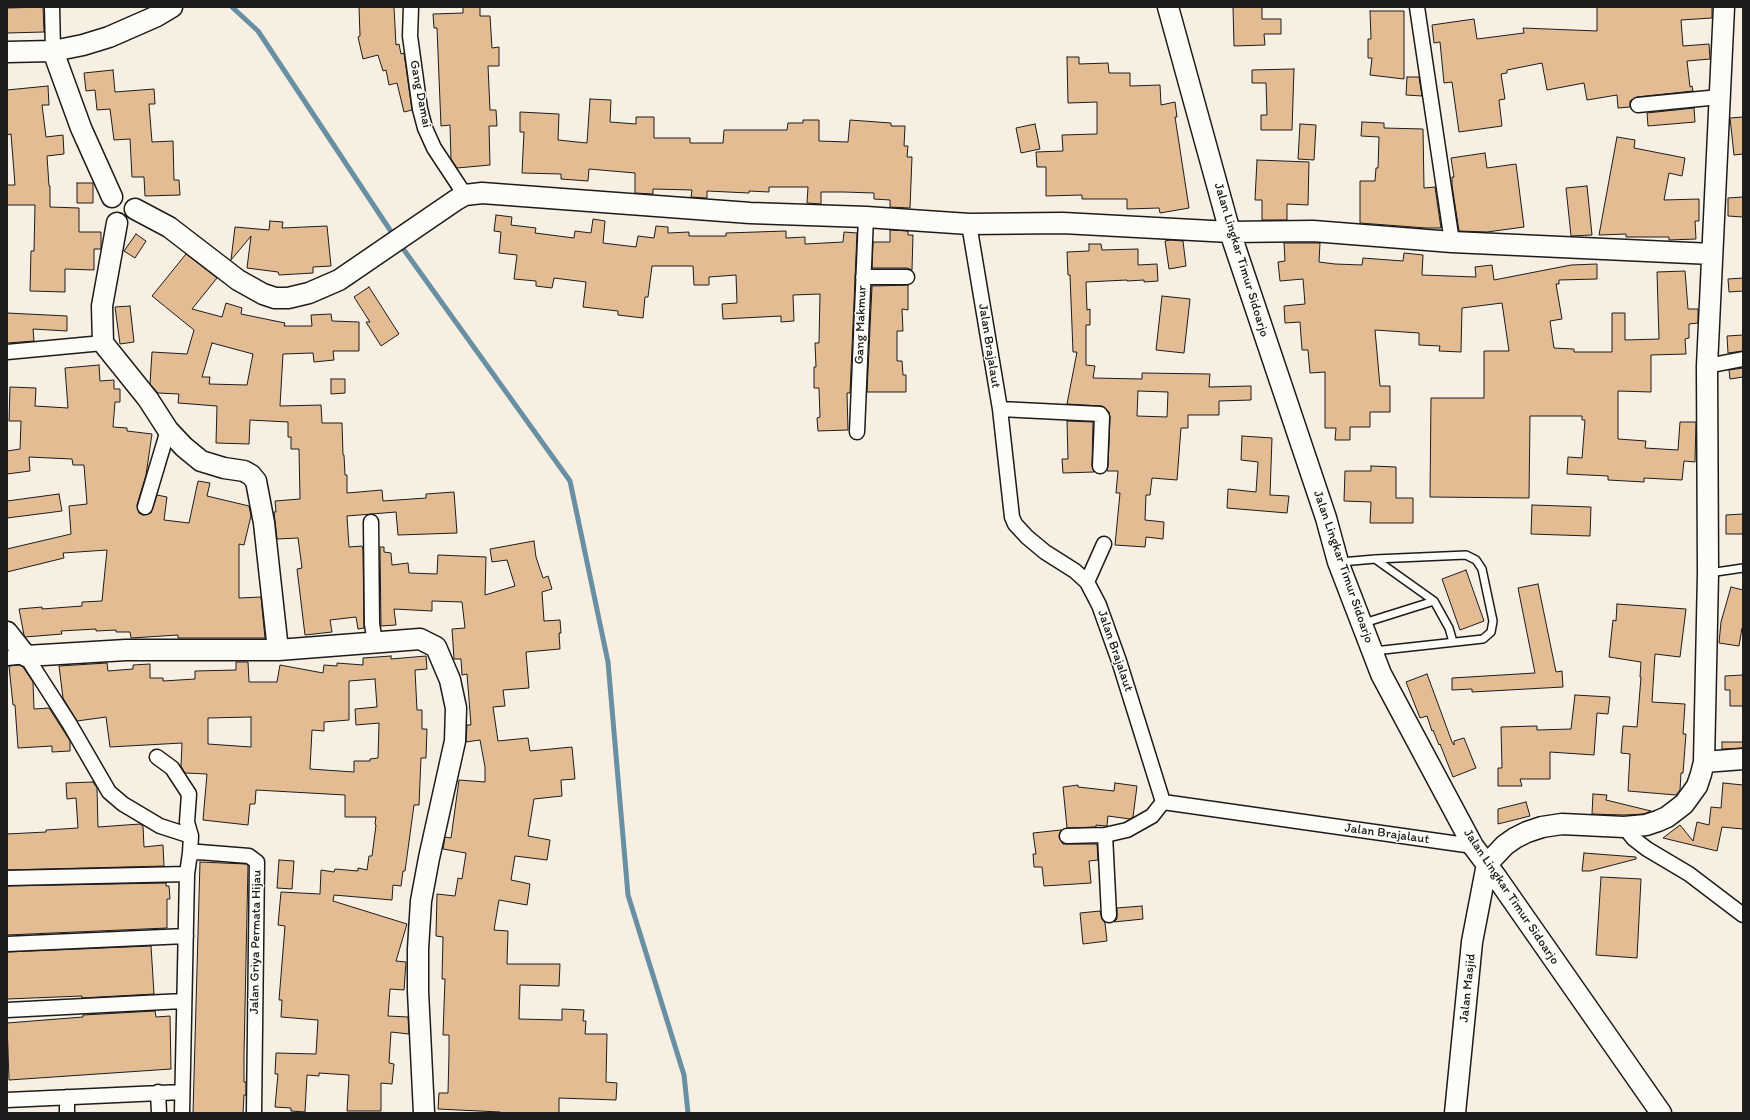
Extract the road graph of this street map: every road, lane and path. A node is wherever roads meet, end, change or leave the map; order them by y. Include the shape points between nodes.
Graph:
1 (52, 7) edge
2 (411, 7) edge
3 (1168, 7) edge
4 (1417, 7) edge
5 (1724, 7) edge
6 (165, 11) edge
7 (53, 51) junction
8 (7, 52) edge
9 (1719, 97) junction
10 (1638, 105) dead end
11 (112, 197) junction
12 (461, 197) junction
13 (135, 209) junction
14 (866, 217) junction
15 (116, 223) junction
16 (962, 224) junction
17 (1230, 232) junction
18 (1452, 242) junction
19 (1712, 254) junction
20 (863, 277) junction
21 (907, 277) dead end
22 (103, 343) junction
23 (7, 352) edge
24 (1743, 360) edge
25 (1707, 366) junction
26 (1000, 409) junction
27 (168, 430) junction
28 (857, 432) dead end
29 (1100, 466) dead end
30 (145, 508) dead end
31 (371, 522) dead end
32 (1104, 544) dead end
33 (1375, 559) junction
34 (1338, 562) junction
35 (1743, 568) edge
36 (1708, 572) junction
37 (1087, 582) junction
38 (1434, 601) junction
39 (1362, 624) junction
40 (7, 632) edge
41 (375, 642) junction
42 (1452, 642) junction
43 (278, 650) junction
44 (1372, 651) junction
45 (17, 657) edge
46 (157, 757) dead end
47 (1743, 759) edge
48 (1704, 762) junction
49 (1163, 802) junction
50 (1624, 827) junction
51 (1105, 835) junction
52 (191, 836) junction
53 (1067, 836) dead end
54 (1473, 846) junction
55 (190, 853) junction
56 (1487, 864) junction
57 (187, 874) junction
58 (7, 878) edge
59 (1109, 915) dead end
60 (1743, 915) edge
61 (186, 936) junction
62 (7, 944) edge
63 (184, 1001) junction
64 (7, 1010) edge
65 (158, 1092) junction
66 (182, 1092) junction
67 (67, 1097) junction
68 (7, 1100) edge
69 (67, 1113) edge
70 (159, 1113) edge
71 (182, 1113) edge
72 (254, 1113) edge
73 (424, 1113) edge
74 (1455, 1113) edge
75 (1661, 1113) edge

1 - 7 street
2 - 12 street, Gang Damai via 410,36 425,128
3 - 17 street, Jalan Lingkar Timur Sidoarjo
4 - 18 street
5 - 9 street
6 - 7 street via 109,37
7 - 8 street
7 - 11 street via 80,128
9 - 10 street
9 - 19 street
11 - 13 street via 126,196
11 - 15 street via 106,213
12 - 13 street via 339,280 309,293 288,298 275,298 263,294 238,280 173,230
12 - 14 street via 482,193 750,212
13 - 15 street via 130,220
14 - 16 street
14 - 20 street, Gang Makmur
15 - 22 street via 102,306
16 - 17 street via 1063,223
16 - 26 street, Jalan Brajalaut
17 - 18 street via 1312,231
17 - 34 street, Jalan Lingkar Timur Sidoarjo via 1326,518
18 - 19 street
19 - 25 street
20 - 21 street
20 - 28 street, Gang Makmur
22 - 23 street
22 - 27 street via 148,399
24 - 25 street
25 - 36 street
26 - 29 street via 1100,414
26 - 37 street, Jalan Brajalaut via 1012,517 1015,524 1045,552
27 - 30 street
27 - 43 street via 201,461 244,471 256,481 264,523
31 - 41 street via 372,624
32 - 37 street
33 - 34 lane
33 - 38 lane
33 - 42 lane via 1466,555 1476,560 1482,568 1493,621 1490,632 1483,639
34 - 39 street, Jalan Lingkar Timur Sidoarjo
35 - 36 lane
36 - 48 street
37 - 49 street, Jalan Brajalaut via 1099,605 1119,661
38 - 39 lane
38 - 42 lane via 1449,628
39 - 44 street, Jalan Lingkar Timur Sidoarjo
40 - 45 street
41 - 43 street
41 - 73 street via 420,639 436,647 450,680 456,708 455,741 421,901 418,991
42 - 44 lane
43 - 45 street via 126,650
44 - 54 street, Jalan Lingkar Timur Sidoarjo via 1381,674
45 - 52 street via 69,723 109,792 123,804 160,826
46 - 52 street via 172,768 189,794 188,817
47 - 48 street
48 - 50 street via 1697,786 1677,810 1658,822
49 - 51 street via 1147,819 1127,830
49 - 54 street, Jalan Brajalaut
50 - 56 street via 1562,824 1542,827 1515,838
50 - 60 street via 1647,849 1689,874
51 - 53 street
51 - 59 street
52 - 55 street
54 - 56 street, Jalan Lingkar Timur Sidoarjo
55 - 57 street
55 - 72 street, Jalan Griya Permata Hijau via 216,852 249,856 257,862
56 - 74 street, Jalan Masjid via 1472,942
56 - 75 street, Jalan Lingkar Timur Sidoarjo
57 - 58 street
57 - 61 street
61 - 62 street
61 - 63 street
63 - 64 street
63 - 66 street
65 - 66 street
65 - 67 street
65 - 70 street
66 - 71 street
67 - 68 street
67 - 69 street

